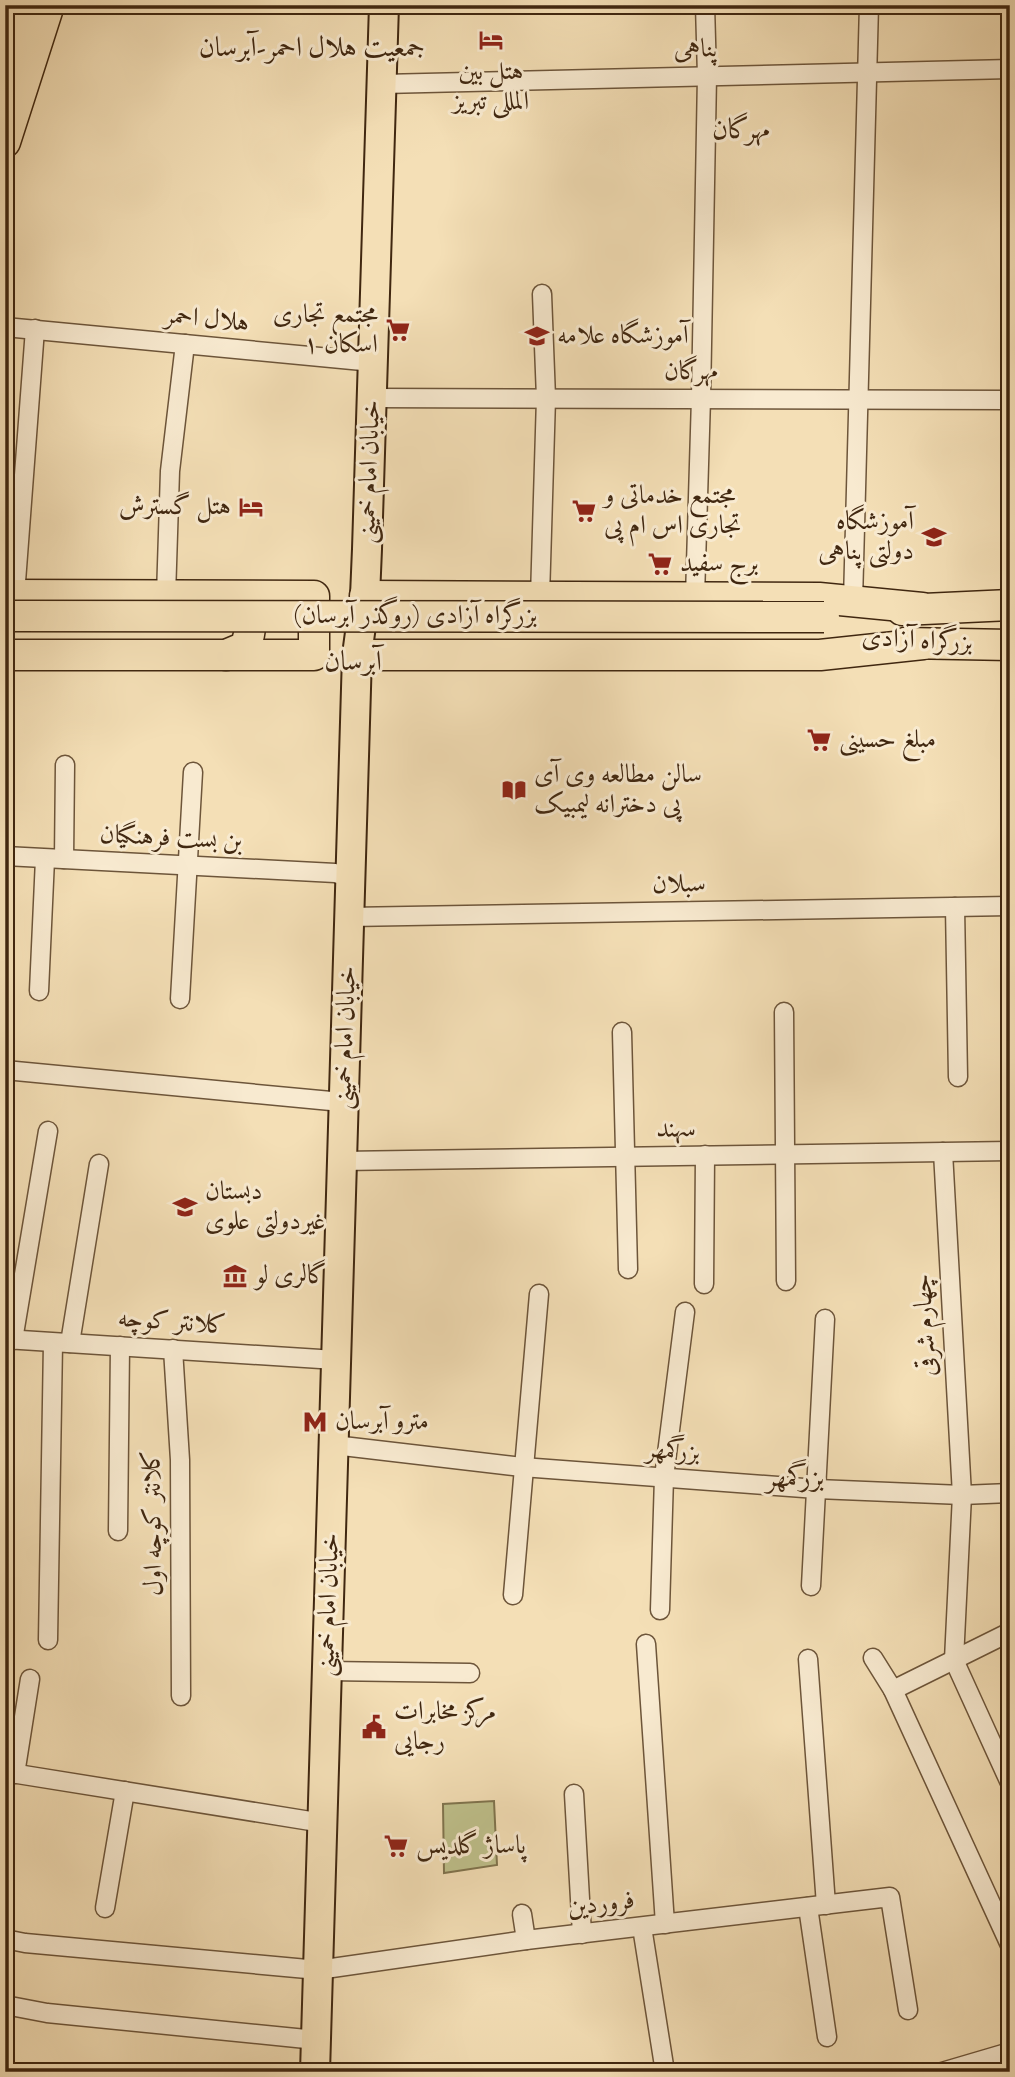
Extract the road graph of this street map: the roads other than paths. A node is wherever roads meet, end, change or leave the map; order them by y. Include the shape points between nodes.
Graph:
1 (28, 5) edge
2 (49, 5) edge
3 (384, 5) edge
4 (705, 5) edge
5 (869, 5) edge
6 (5, 68) edge
7 (1010, 69) edge
8 (867, 73) junction
9 (707, 76) junction
10 (383, 83) junction
11 (5, 142) edge
12 (542, 295) dead end
13 (5, 327) edge
14 (35, 329) junction
15 (185, 344) junction
16 (373, 362) junction
17 (373, 398) junction
18 (546, 398) junction
19 (701, 398) junction
20 (859, 400) junction
21 (1010, 400) edge
22 (166, 596) junction
23 (231, 596) junction
24 (365, 596) junction
25 (554, 597) junction
26 (695, 597) junction
27 (853, 601) junction
28 (8, 602) edge
29 (1010, 605) edge
30 (922, 608) junction
31 (824, 626) junction
32 (5, 634) edge
33 (923, 644) junction
34 (1010, 645) edge
35 (5, 655) edge
36 (226, 655) junction
37 (357, 655) junction
38 (569, 655) junction
39 (65, 765) dead end
40 (193, 772) dead end
41 (5, 856) edge
42 (45, 859) junction
43 (64, 859) junction
44 (188, 866) junction
45 (343, 876) junction
46 (1010, 906) edge
47 (955, 907) junction
48 (349, 917) junction
49 (39, 991) dead end
50 (180, 999) dead end
51 (784, 1012) dead end
52 (622, 1032) dead end
53 (5, 1070) edge
54 (958, 1077) dead end
55 (337, 1103) junction
56 (48, 1131) dead end
57 (1010, 1151) edge
58 (943, 1152) junction
59 (785, 1154) junction
60 (705, 1155) junction
61 (625, 1157) junction
62 (342, 1161) junction
63 (99, 1164) dead end
64 (628, 1269) dead end
65 (786, 1281) dead end
66 (704, 1284) dead end
67 (539, 1294) dead end
68 (685, 1312) dead end
69 (825, 1319) dead end
70 (9, 1339) edge
71 (62, 1343) junction
72 (120, 1346) junction
73 (173, 1349) junction
74 (336, 1360) junction
75 (334, 1445) junction
76 (522, 1467) junction
77 (664, 1477) junction
78 (817, 1489) junction
79 (1010, 1493) edge
80 (962, 1495) junction
81 (118, 1531) dead end
82 (811, 1586) dead end
83 (513, 1595) dead end
84 (660, 1610) dead end
85 (1010, 1632) edge
86 (48, 1640) dead end
87 (646, 1644) dead end
88 (873, 1658) dead end
89 (808, 1659) dead end
90 (954, 1660) junction
91 (327, 1671) junction
92 (470, 1673) dead end
93 (30, 1679) dead end
94 (893, 1690) junction
95 (181, 1696) dead end
96 (10, 1773) edge
97 (1010, 1783) edge
98 (125, 1791) junction
99 (574, 1794) dead end
100 (323, 1823) junction
101 (817, 1906) junction
102 (105, 1908) dead end
103 (522, 1914) dead end
104 (665, 1924) junction
105 (642, 1927) junction
106 (582, 1934) junction
107 (5, 1939) edge
108 (526, 1941) junction
109 (1010, 1945) edge
110 (318, 1970) junction
111 (5, 2005) edge
112 (908, 2010) dead end
113 (827, 2037) dead end
114 (316, 2040) junction
115 (1010, 2052) edge
116 (315, 2072) edge
117 (665, 2072) edge
118 (942, 2072) edge

1 - 6 highway
2 - 11 highway
3 - 10 main road, خیابان امام خمینی
4 - 9 street
5 - 8 street
7 - 8 street, پناهی
8 - 9 street, پناهی
8 - 20 street
9 - 10 street, پناهی
9 - 19 street
10 - 16 main road, خیابان امام خمینی
12 - 18 street
13 - 14 street, هلال احمر
14 - 15 street, هلال احمر
14 - 28 street
15 - 16 street, هلال احمر
15 - 22 street via 170,471
16 - 17 main road, خیابان امام خمینی
17 - 18 street, مهرگان
17 - 24 main road, خیابان امام خمینی
18 - 19 street, مهرگان
18 - 25 street
19 - 20 street, مهرگان
19 - 26 street
20 - 21 street, مهرگان
20 - 27 street
22 - 23 highway
22 - 28 highway
23 - 36 highway via 248,604 249,629 245,647
23 - 36 highway via 314,596 314,655
24 - 25 highway
24 - 37 main road, خیابان امام خمینی
25 - 26 highway
25 - 38 highway via 549,622 555,643
26 - 27 highway
27 - 30 highway
28 - 31 highway, بزرگراه آزادی (روگذر آبرسان), bridge
29 - 30 highway, بزرگراه آزادی
30 - 31 highway, بزرگراه آزادی
31 - 32 highway, بزرگراه آزادی (روگذر آبرسان)
31 - 33 highway, بزرگراه آزادی
33 - 34 highway, بزرگراه آزادی
33 - 38 highway via 820,654
35 - 36 highway
37 - 38 highway
37 - 45 main road, خیابان امام خمینی
39 - 43 street
40 - 44 street
41 - 42 street, بن بست فرهنگیان
42 - 43 street, بن بست فرهنگیان
42 - 49 street
43 - 44 street, بن بست فرهنگیان
44 - 45 street, بن بست فرهنگیان
44 - 50 street
45 - 48 main road, خیابان امام خمینی
46 - 47 street, سبلان
47 - 48 street, سبلان
47 - 54 street
48 - 55 main road, خیابان امام خمینی
51 - 59 street
52 - 61 street
53 - 55 street
55 - 62 main road, خیابان امام خمینی
56 - 70 street
57 - 58 street, سهند
58 - 59 street, سهند
58 - 80 street, چهارم شرقی
59 - 60 street, سهند
59 - 65 street
60 - 61 street, سهند
60 - 66 street
61 - 62 street, سهند
61 - 64 street
62 - 74 main road, خیابان امام خمینی
63 - 71 street
67 - 76 street
68 - 77 street
69 - 78 street
70 - 71 street, کلانتر کوچه
71 - 72 street, کلانتر کوچه
71 - 86 street
72 - 73 street, کلانتر کوچه
72 - 81 street
73 - 74 street, کلانتر کوچه
73 - 95 street, کلانتر کوچه اول via 180,1460
74 - 75 main road, خیابان امام خمینی
75 - 76 street, بزرگمهر
75 - 91 main road, خیابان امام خمینی
76 - 77 street, بزرگمهر
76 - 83 street
77 - 78 street, بزرگمهر
77 - 84 street
78 - 80 street, بزرگمهر
78 - 82 street
79 - 80 street, بزرگمهر
80 - 90 street, چهارم شرقی
85 - 90 street
87 - 104 street
88 - 94 street
89 - 101 street
90 - 94 street
90 - 97 street
91 - 92 street
91 - 100 main road, خیابان امام خمینی
93 - 96 street
94 - 109 street
96 - 98 street
98 - 100 street
98 - 102 street
99 - 106 street
100 - 110 main road, خیابان امام خمینی
101 - 104 street, فروردین
101 - 112 street, فروردین via 890,1897
101 - 113 street
103 - 108 street
104 - 105 street, فروردین
105 - 106 street, فروردین
105 - 117 street
106 - 108 street, فروردین
107 - 110 street, فروردین
108 - 110 street, فروردین
110 - 114 main road, خیابان امام خمینی
111 - 114 street
114 - 116 main road, خیابان امام خمینی
115 - 118 street

